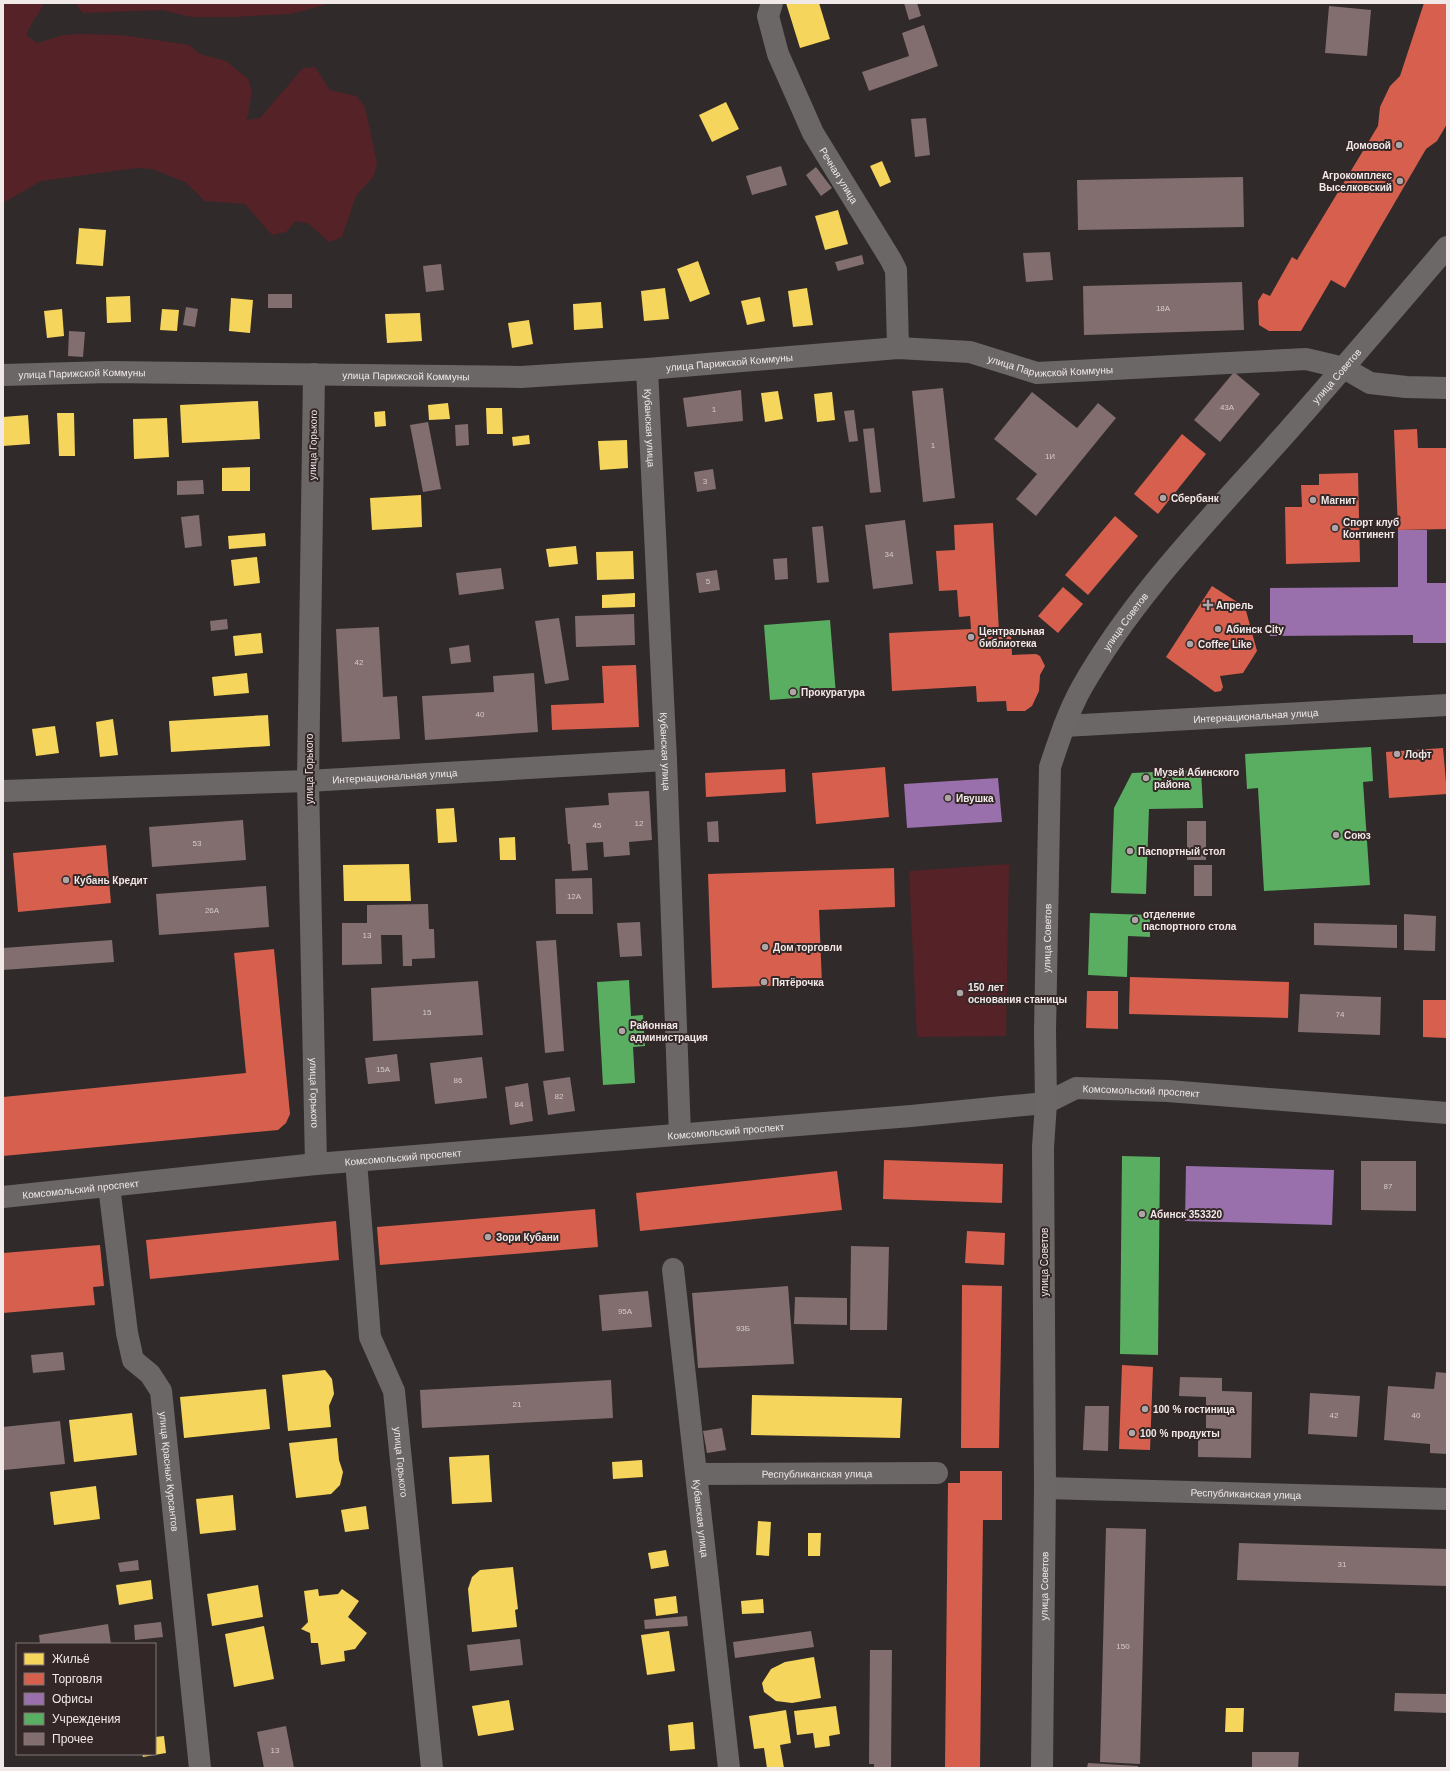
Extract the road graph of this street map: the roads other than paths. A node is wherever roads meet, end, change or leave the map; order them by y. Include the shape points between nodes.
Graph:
1 (772, 3) edge
2 (1447, 247) edge
3 (898, 348) junction
4 (1344, 368) junction
5 (647, 369) junction
6 (314, 374) junction
7 (3, 375) edge
8 (1447, 388) edge
9 (1447, 705) edge
10 (1064, 726) junction
11 (666, 760) junction
12 (308, 781) junction
13 (3, 791) edge
14 (1046, 1103) junction
15 (1447, 1113) edge
16 (680, 1134) junction
17 (356, 1161) junction
18 (316, 1164) junction
19 (109, 1186) junction
20 (3, 1197) edge
21 (673, 1269) dead end
22 (937, 1473) dead end
23 (697, 1474) junction
24 (1045, 1488) junction
25 (1447, 1500) edge
26 (200, 1768) edge
27 (432, 1768) edge
28 (729, 1768) edge
29 (1042, 1768) edge

1 - 3 street, Речная улица via 768,16 778,54 813,133 896,270
2 - 4 main road, улица Советов
3 - 4 street, улица Парижской Коммуны via 970,352 1037,373 1306,359
3 - 5 street, улица Парижской Коммуны
4 - 8 street, улица Парижской Коммуны via 1370,383
4 - 10 main road, улица Советов via 1169,565 1116,635 1082,688
5 - 6 street, улица Парижской Коммуны via 521,377
5 - 11 street, Кубанская улица
6 - 7 street, улица Парижской Коммуны via 109,372
6 - 12 street, улица Горького
9 - 10 street, Интернациональная улица
10 - 14 main road, улица Советов via 1050,767
11 - 12 street, Интернациональная улица
11 - 16 street, Кубанская улица
12 - 13 street, Интернациональная улица
12 - 18 street, улица Горького
14 - 15 street, Комсомольский проспект via 1076,1088 1168,1092
14 - 16 street, Комсомольский проспект
14 - 24 main road, улица Советов via 1043,1147
16 - 17 street, Комсомольский проспект
17 - 18 street, Комсомольский проспект
17 - 27 street, улица Горького via 370,1337 394,1391
18 - 19 street, Комсомольский проспект
19 - 20 street, Комсомольский проспект
19 - 26 street, улица Красных Курсантов via 127,1333 133,1360 150,1374 160,1391
21 - 23 street, Кубанская улица
22 - 23 street, Республиканская улица
23 - 28 street, Кубанская улица
24 - 25 street, Республиканская улица
24 - 29 main road, улица Советов

